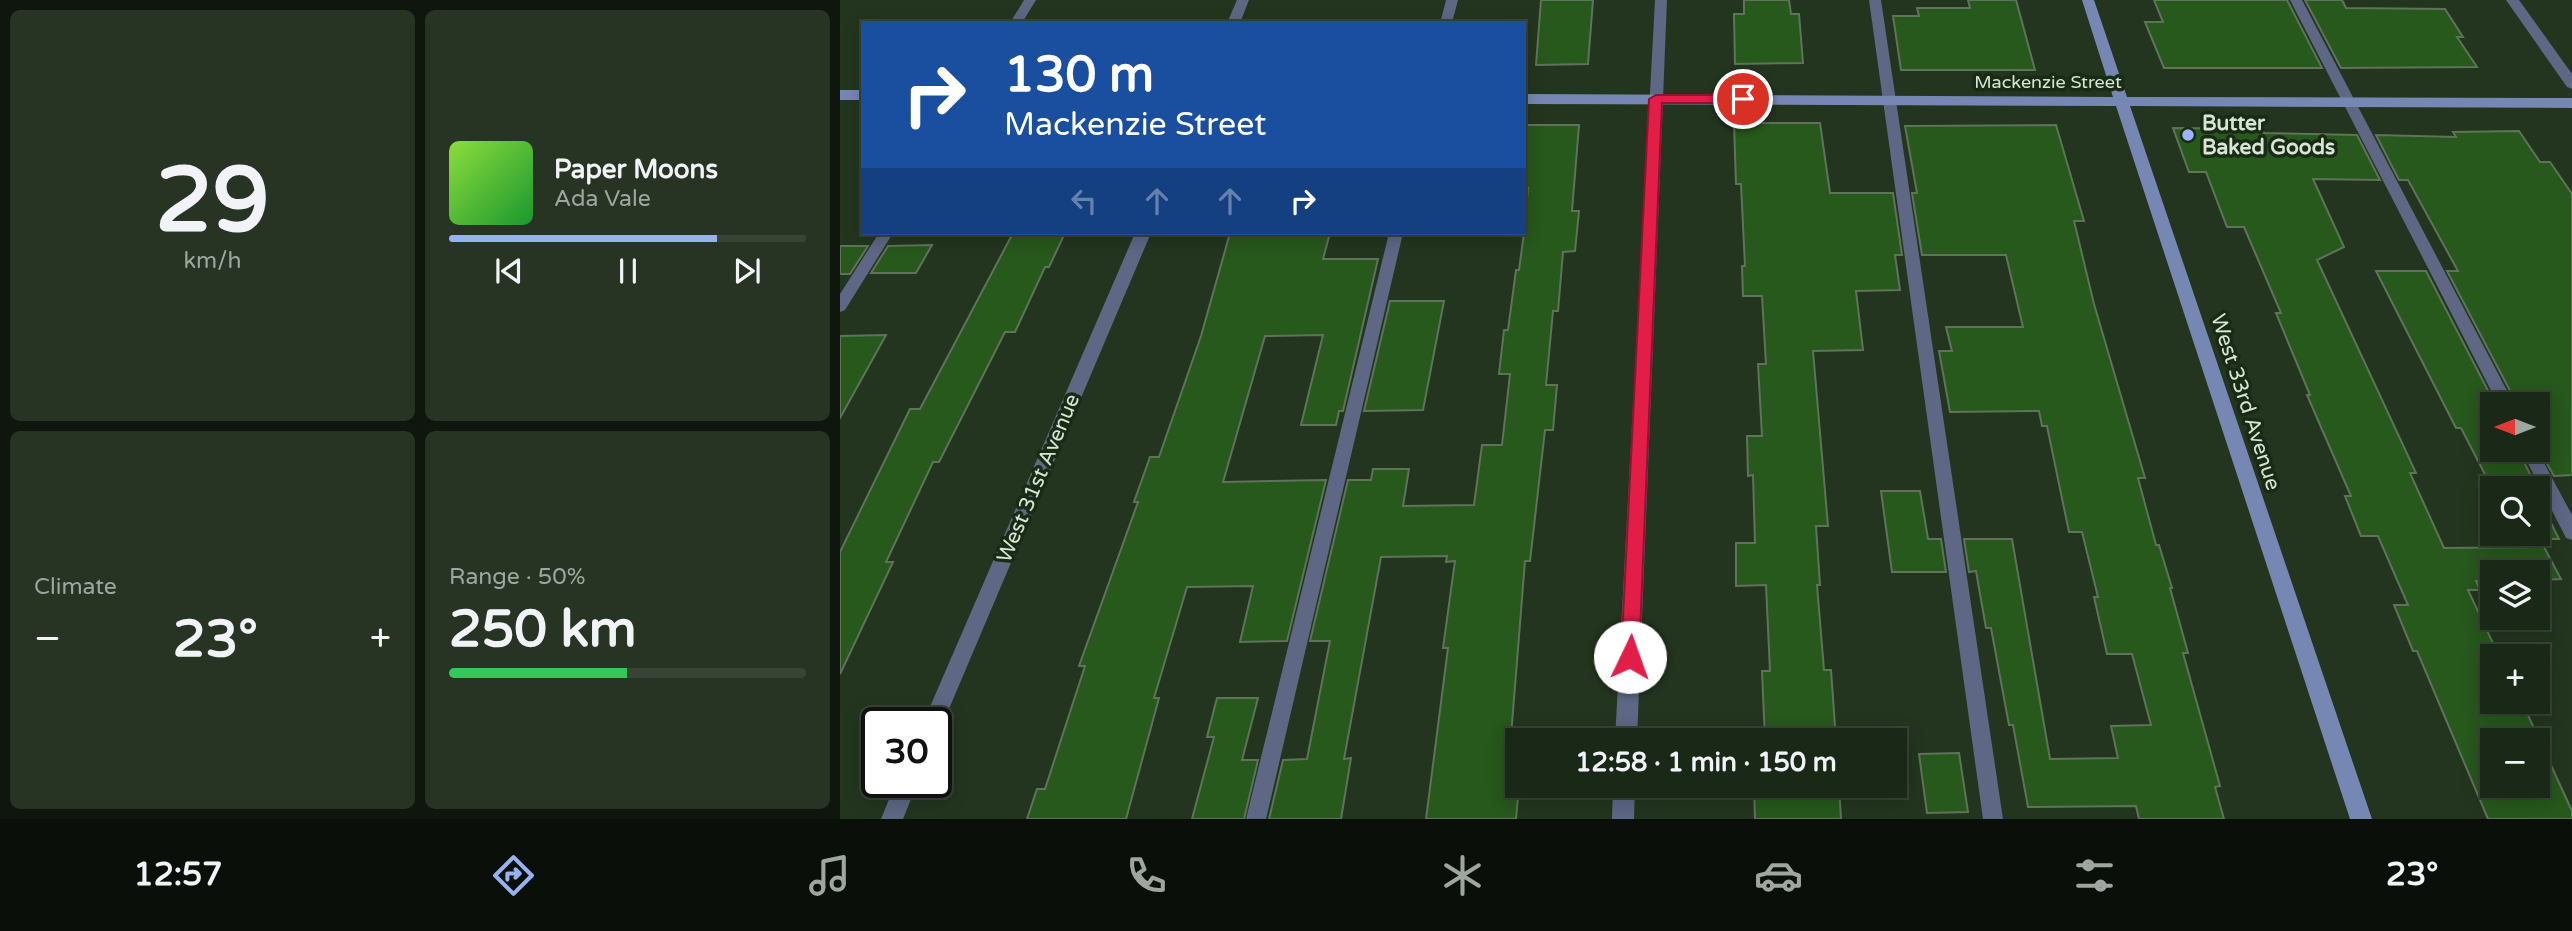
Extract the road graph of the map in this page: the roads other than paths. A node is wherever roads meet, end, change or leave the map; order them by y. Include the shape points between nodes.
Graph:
1 (1030, 0) edge
2 (1243, 0) edge
3 (1452, 0) edge
4 (1661, 0) edge
5 (1875, 0) edge
6 (2088, 0) edge
7 (2296, 0) edge
8 (2512, 0) edge
9 (1017, 21) edge
10 (1234, 21) edge
11 (1447, 21) edge
12 (2572, 84) edge
13 (840, 95) edge
14 (861, 95) edge
15 (1526, 99) edge
16 (1656, 99) junction
17 (1890, 100) junction
18 (2122, 101) junction
19 (2349, 102) junction
20 (2572, 103) edge
21 (885, 235) edge
22 (1142, 235) edge
23 (1396, 235) edge
24 (840, 306) edge
25 (2500, 392) edge
26 (2535, 462) edge
27 (2572, 532) edge
28 (940, 707) edge
29 (1627, 728) edge
30 (901, 798) edge
31 (1624, 798) edge
32 (892, 819) edge
33 (1256, 819) edge
34 (1623, 819) edge
35 (1993, 819) edge
36 (2361, 819) edge

1 - 9 lane
2 - 10 street
3 - 11 lane
4 - 16 street
5 - 17 lane
6 - 18 street, West 33rd Avenue
7 - 19 lane
8 - 12 street
13 - 14 street
15 - 16 street, Mackenzie Street
16 - 17 street, Mackenzie Street
16 - 29 street
17 - 18 street, Mackenzie Street
17 - 35 lane
18 - 19 street, Mackenzie Street
18 - 36 street, West 33rd Avenue
19 - 20 street, Mackenzie Street
19 - 25 lane
21 - 24 lane
22 - 28 street, West 31st Avenue
23 - 33 lane
26 - 27 lane
30 - 32 street
31 - 34 street

